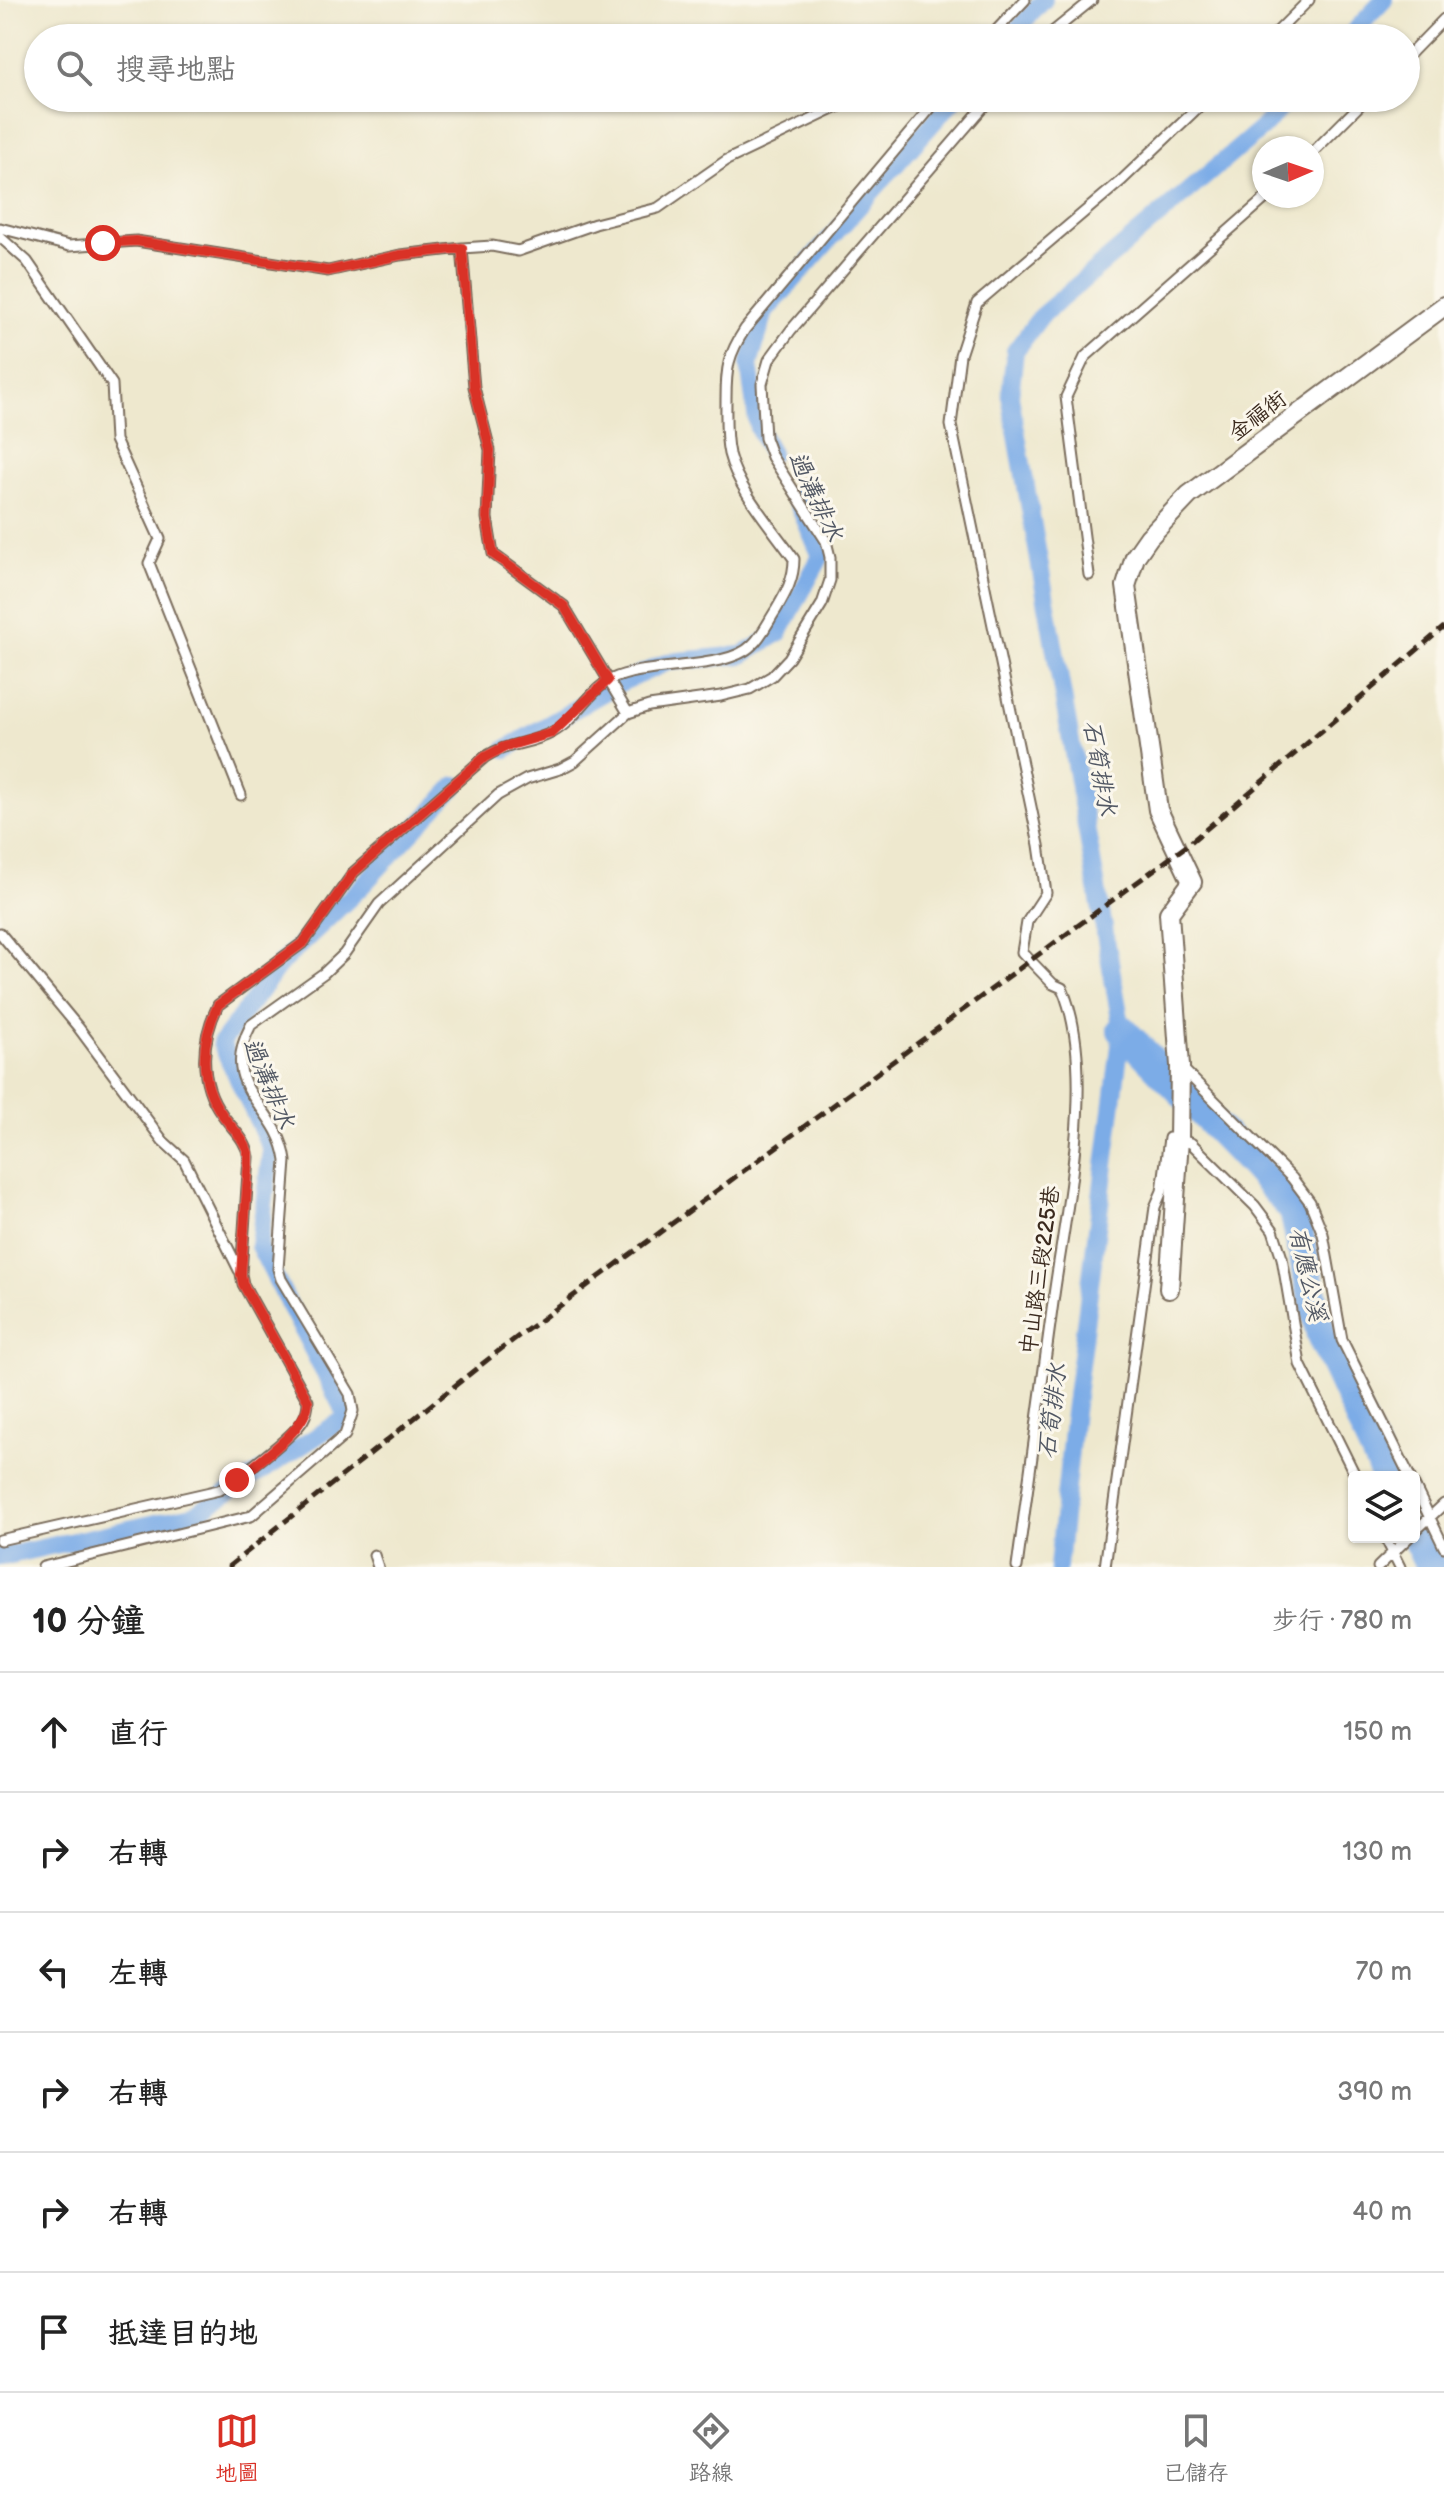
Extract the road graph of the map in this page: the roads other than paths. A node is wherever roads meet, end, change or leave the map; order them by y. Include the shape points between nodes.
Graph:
1 (1025, 0) edge
2 (1092, 0) edge
3 (1309, 0) edge
4 (1444, 19) edge
5 (1002, 24) edge
6 (1062, 24) edge
7 (1285, 24) edge
8 (1420, 44) edge
9 (828, 112) edge
10 (927, 112) edge
11 (979, 112) edge
12 (1193, 112) edge
13 (1353, 112) edge
14 (1324, 141) edge
15 (1254, 208) edge
16 (0, 228) edge
17 (0, 237) edge
18 (462, 248) junction
19 (1444, 306) edge
20 (1089, 575) dead end
21 (608, 680) junction
22 (628, 713) junction
23 (241, 795) dead end
24 (0, 933) edge
25 (1180, 1066) junction
26 (1179, 1139) junction
27 (241, 1274) junction
28 (1169, 1289) dead end
29 (1353, 1471) edge
30 (1407, 1471) edge
31 (1420, 1500) edge
32 (1444, 1504) edge
33 (1428, 1519) junction
34 (1420, 1526) edge
35 (0, 1540) edge
36 (1389, 1543) edge
37 (1403, 1543) edge
38 (1444, 1547) edge
39 (1395, 1552) junction
40 (374, 1555) dead end
41 (43, 1567) edge
42 (378, 1567) edge
43 (1017, 1567) edge
44 (1105, 1567) edge
45 (1378, 1567) edge
46 (1400, 1567) edge

1 - 5 lane
2 - 6 lane
3 - 7 lane
4 - 8 lane
9 - 18 lane via 727,160 658,208 518,251
10 - 21 lane via 745,329 730,354 729,455 739,480 794,559 789,586 760,636 741,654
11 - 22 lane via 769,360 762,384 765,438 826,541 830,557 830,580 806,635 772,676 750,689
12 - 43 lane, 中山路三段225巷 via 977,303 960,355 951,425 1046,893 1027,922 1022,952 1062,988 1073,1021 1077,1073 1074,1148
13 - 14 lane
15 - 20 lane via 1085,357 1066,397
16 - 18 lane via 69,246 136,241 328,271
17 - 23 lane via 27,261 112,384 115,440 160,539 149,563
18 - 21 lane via 474,387 490,450 487,518 493,554 564,606
19 - 25 street, 金福街 via 1189,495 1135,557 1126,586 1158,810 1192,882 1169,913
21 - 22 lane
21 - 27 lane via 552,733 485,757 354,872 304,942 218,1005 206,1034 204,1066 211,1096 247,1149
22 - 41 lane via 575,761 527,779 490,801 379,904 324,973 251,1025 240,1048 246,1088 284,1144 278,1269 350,1394 353,1411 345,1435 251,1516
24 - 27 lane via 163,1141 184,1160
25 - 26 street
25 - 30 lane via 1310,1202 1323,1234 1342,1340
26 - 28 street
26 - 29 lane via 1191,1143 1273,1230 1300,1364
26 - 44 lane via 1169,1138 1155,1207
27 - 35 lane via 308,1401 302,1423 219,1490
31 - 33 lane
32 - 33 lane
33 - 34 lane
33 - 38 lane
36 - 39 lane
37 - 39 lane
39 - 45 lane
39 - 46 lane
40 - 42 lane

